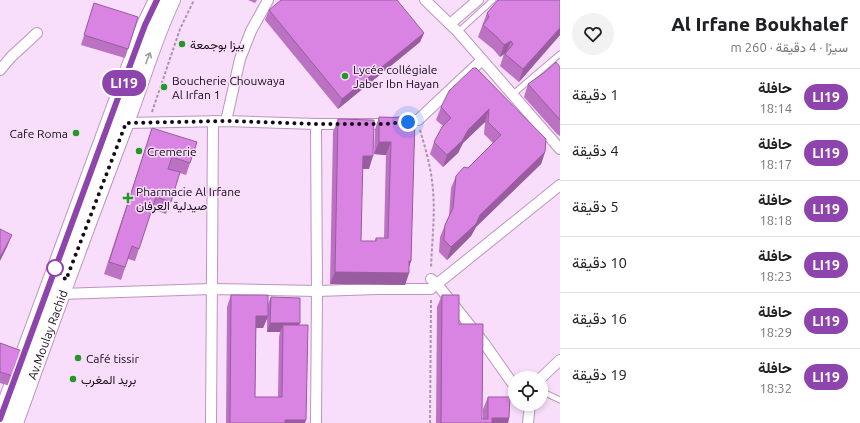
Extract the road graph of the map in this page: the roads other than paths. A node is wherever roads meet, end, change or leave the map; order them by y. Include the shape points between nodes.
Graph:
1 (157, 0) edge
2 (172, 0) edge
3 (268, 0) edge
4 (425, 0) edge
5 (478, 0) edge
6 (493, 0) edge
7 (450, 24) junction
8 (458, 32) junction
9 (37, 33) dead end
10 (560, 54) edge
11 (482, 60) junction
12 (0, 70) edge
13 (512, 95) junction
14 (213, 121) junction
15 (226, 121) junction
16 (126, 123) junction
17 (316, 124) junction
18 (560, 149) edge
19 (560, 185) edge
20 (433, 284) junction
21 (211, 289) junction
22 (317, 291) junction
23 (61, 294) junction
24 (560, 360) edge
25 (548, 371) edge
26 (508, 377) edge
27 (548, 394) edge
28 (560, 400) edge
29 (529, 411) edge
30 (0, 419) edge
31 (15, 423) edge
32 (211, 423) edge
33 (316, 423) edge
34 (528, 423) edge

1 - 30 main road, Av.Moulay Rachid via 145,25
16 -> 2 main road, Av.Moulay Rachid via 147,59
3 - 15 street via 251,31 240,59
4 - 7 street
5 - 7 street
6 - 8 lane
7 - 8 street
8 - 11 street
9 - 12 street
10 - 13 lane
11 - 13 street
11 - 17 street via 418,120 385,124
13 - 18 street
14 - 15 street
14 - 16 street
14 - 21 street
15 - 17 street
16 - 23 main road, Av.Moulay Rachid
17 - 22 street
19 - 20 street
20 - 22 street
20 - 26 street via 484,342
21 - 22 street
21 - 23 street
21 - 32 street
22 - 33 street
23 - 31 main road, Av.Moulay Rachid
24 - 25 street
27 - 28 lane
29 - 34 street

